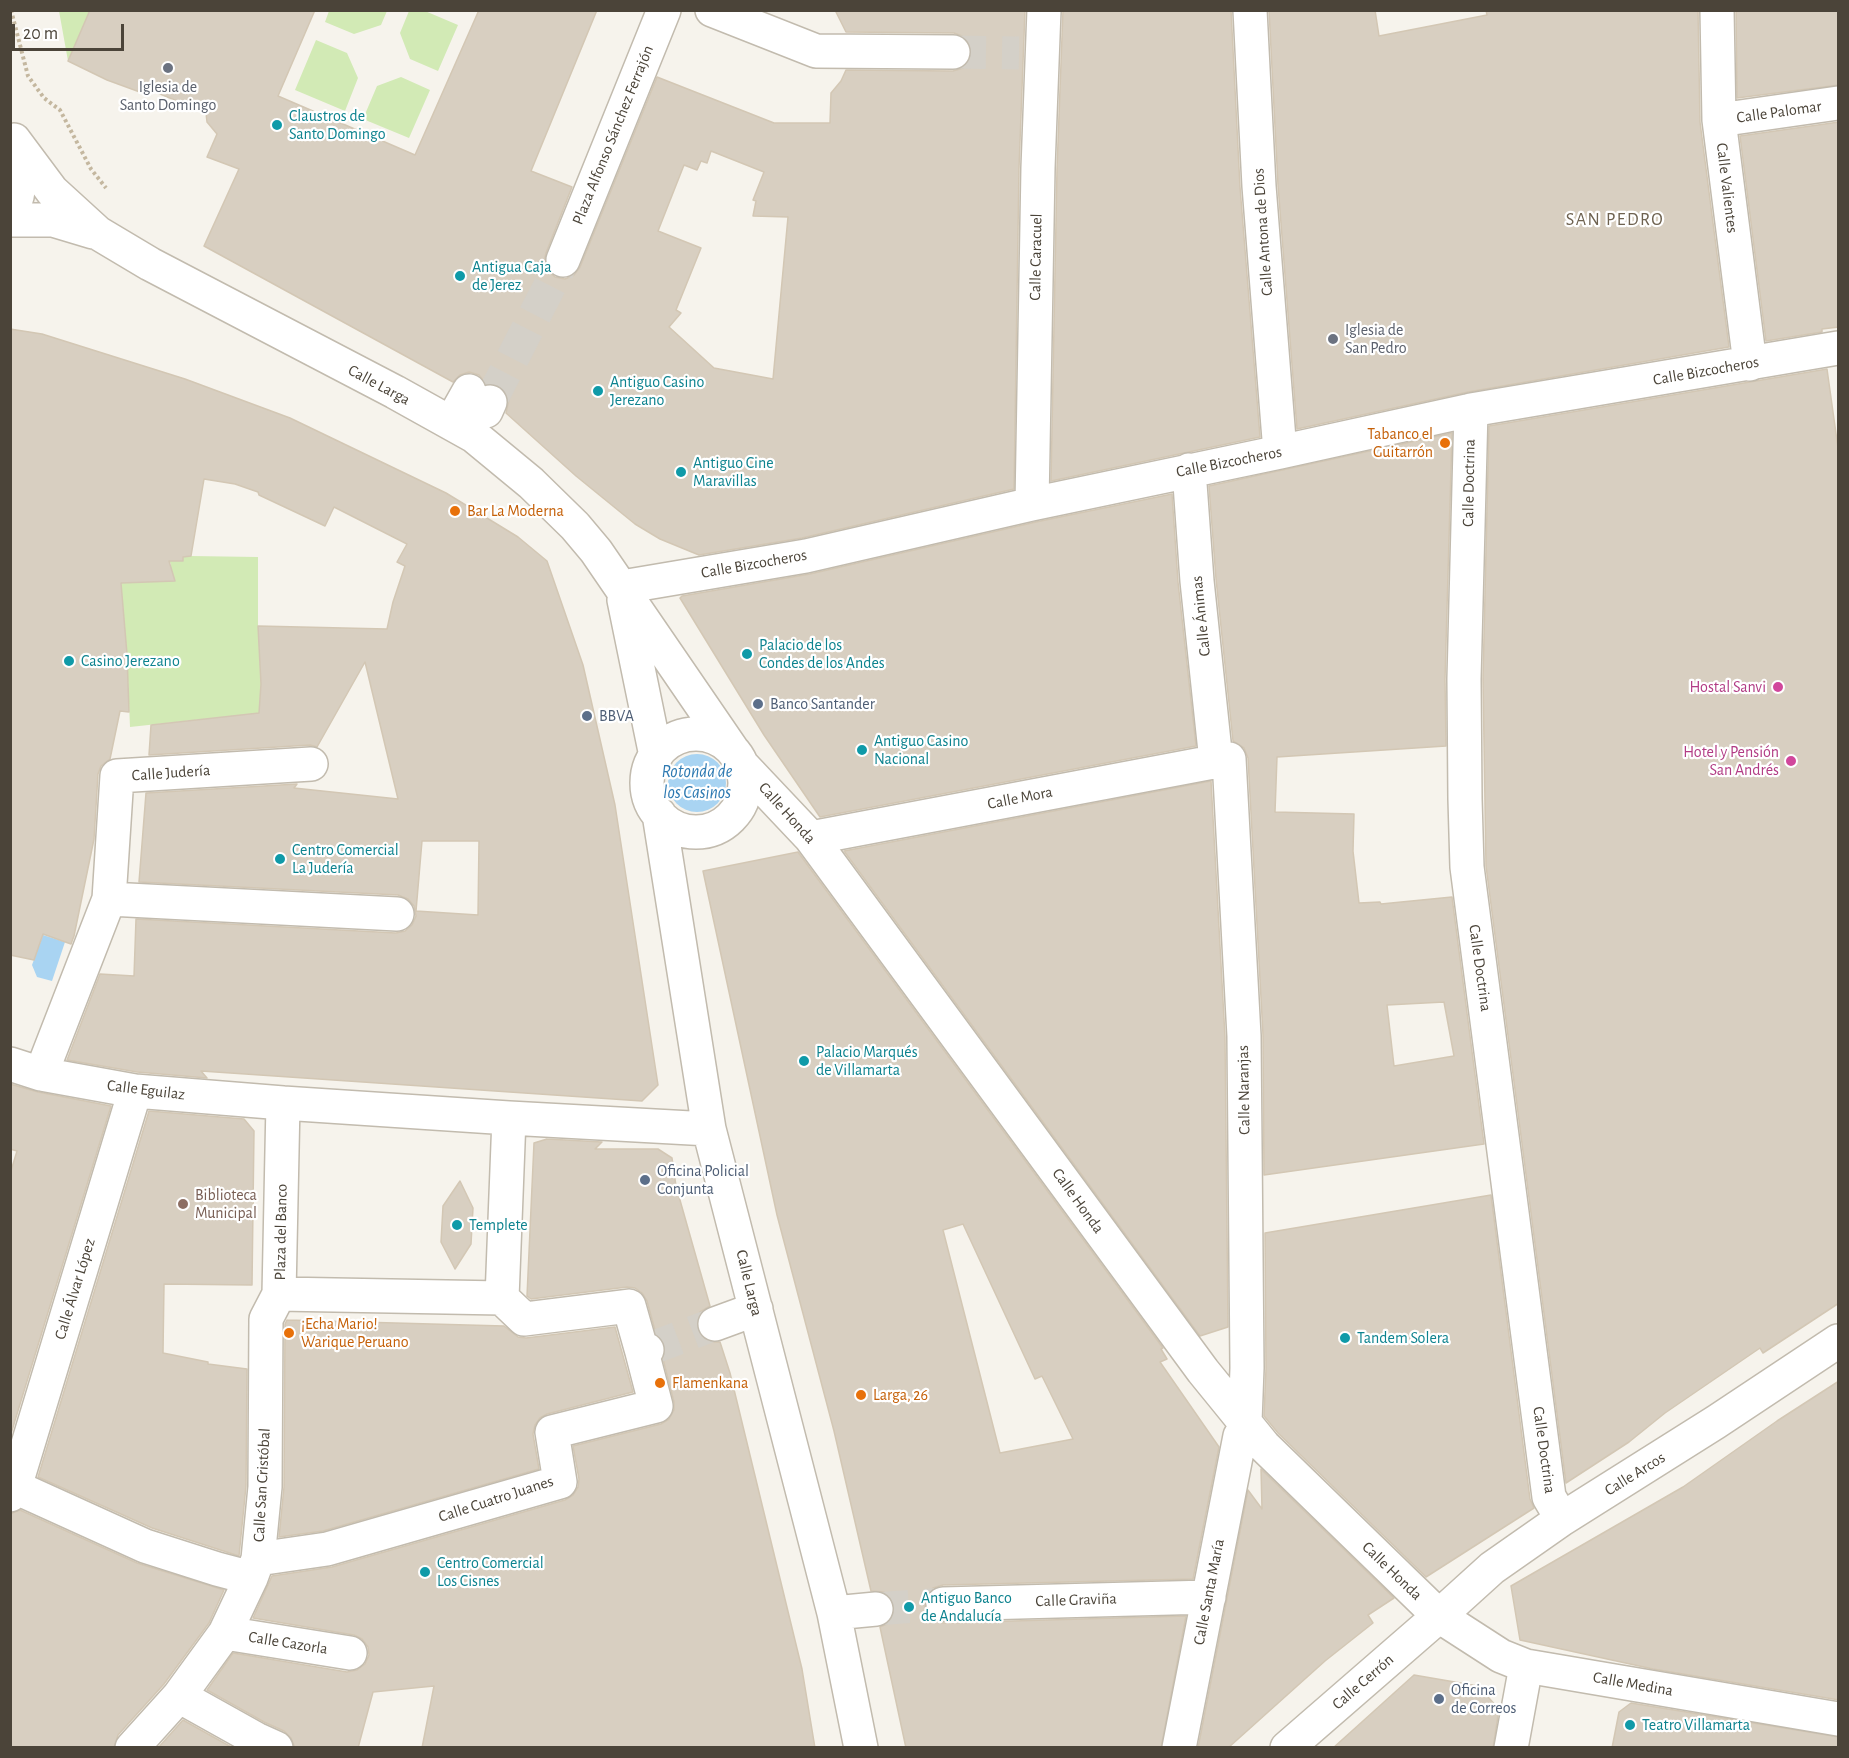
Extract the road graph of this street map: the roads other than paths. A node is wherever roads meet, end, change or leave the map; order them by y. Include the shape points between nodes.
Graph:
1 (664, 10) edge
2 (712, 10) edge
3 (1044, 10) edge
4 (1250, 10) edge
5 (1717, 10) edge
6 (953, 52) tunnel mouth
7 (1839, 103) edge
8 (1719, 120) junction
9 (12, 133) edge
10 (10, 205) edge
11 (10, 220) edge
12 (98, 233) junction
13 (563, 260) tunnel mouth
14 (1837, 357) edge
15 (1750, 364) junction
16 (482, 401) tunnel mouth
17 (1471, 410) junction
18 (452, 423) junction
19 (1280, 452) junction
20 (1189, 470) junction
21 (1032, 504) junction
22 (622, 587) junction
23 (656, 756) junction
24 (738, 758) junction
25 (1223, 760) junction
26 (311, 764) dead end
27 (658, 814) junction
28 (811, 838) junction
29 (109, 899) junction
30 (397, 914) dead end
31 (26, 1069) edge
32 (135, 1091) junction
33 (283, 1103) junction
34 (509, 1118) junction
35 (709, 1129) junction
36 (279, 1294) junction
37 (502, 1298) junction
38 (756, 1309) junction
39 (715, 1324) tunnel mouth
40 (1839, 1341) edge
41 (1242, 1429) junction
42 (13, 1491) edge
43 (1562, 1519) junction
44 (255, 1568) junction
45 (1209, 1597) junction
46 (943, 1604) tunnel mouth
47 (876, 1609) tunnel mouth
48 (834, 1613) junction
49 (1439, 1616) junction
50 (225, 1633) junction
51 (350, 1653) dead end
52 (1526, 1666) junction
53 (178, 1696) junction
54 (1839, 1719) edge
55 (132, 1748) edge
56 (276, 1748) edge
57 (861, 1748) edge
58 (1179, 1748) edge
59 (1287, 1748) edge
60 (1511, 1748) edge

1 - 13 street, Plaza Alfonso Sánchez Ferrajón
2 - 6 street via 816,51
3 - 21 street, Calle Caracuel via 1031,53 1029,112
4 - 19 street, Calle Antona de Dios via 1258,186
5 - 8 street, Calle Valientes
7 - 8 street, Calle Palomar
8 - 15 street, Calle Valientes
9 - 10 street via 21,172 17,196
9 - 12 street, Calle Larga via 52,190
11 - 12 street, Calle Larga via 53,220
12 - 18 street, Calle Larga
14 - 15 street, Calle Bizcocheros
15 - 17 street, Calle Bizcocheros
16 - 18 street
17 - 19 street, Calle Bizcocheros
17 - 43 street, Calle Doctrina via 1464,679 1467,867 1549,1497
18 - 22 street, Calle Larga via 531,483 575,526
19 - 20 street, Calle Bizcocheros
20 - 21 street, Calle Bizcocheros
20 - 25 street, Calle Ánimas via 1197,581
21 - 22 street, Calle Bizcocheros via 806,556
22 - 23 street, Calle Larga
22 - 24 street, Calle Larga
23 - 24 street via 673,740 705,735 721,741
23 - 27 street via 647,778 648,794
24 - 27 street via 745,782 743,798 736,813 724,824 693,833 678,829
24 - 28 street, Calle Honda
25 - 28 street, Calle Mora
25 - 41 street, Calle Naranjas via 1244,1036 1247,1368
26 - 29 street, Calle Judería via 117,776
27 - 35 street, Calle Larga
28 - 41 street, Calle Honda
29 - 30 street
29 - 31 street, Calle Judería
31 - 32 street, Calle Eguilaz
32 - 33 street, Calle Eguilaz
32 - 42 street, Calle Álvar López
33 - 34 street
33 - 36 street, Plaza del Banco
34 - 35 street
34 - 37 street
35 - 38 street, Calle Larga
36 - 37 street, Plaza del Banco
36 - 44 street, Calle San Cristóbal via 266,1319 265,1487
37 - 44 street, Calle Cuatro Juanes via 524,1319 629,1306 656,1406 552,1432 560,1482
38 - 39 street
38 - 48 street, Calle Larga
40 - 43 street, Calle Arcos
41 - 45 street, Calle Santa María
41 - 49 street, Calle Honda
42 - 44 street, Calle Álvar López via 146,1546 217,1569
43 - 49 street, Calle Arcos via 1492,1568
44 - 50 street, Calle San Cristóbal
45 - 46 street, Calle Graviña
45 - 58 street, Calle Santa María
47 - 48 street
48 - 57 street, Calle Larga
49 - 52 street, Calle Medina via 1500,1656
49 - 59 street, Calle Cerrón
50 - 51 street, Calle Cazorla
50 - 53 street, Calle San Cristóbal
52 - 54 street, Calle Medina
52 - 60 street
53 - 55 street, Calle San Cristóbal
53 - 56 street

